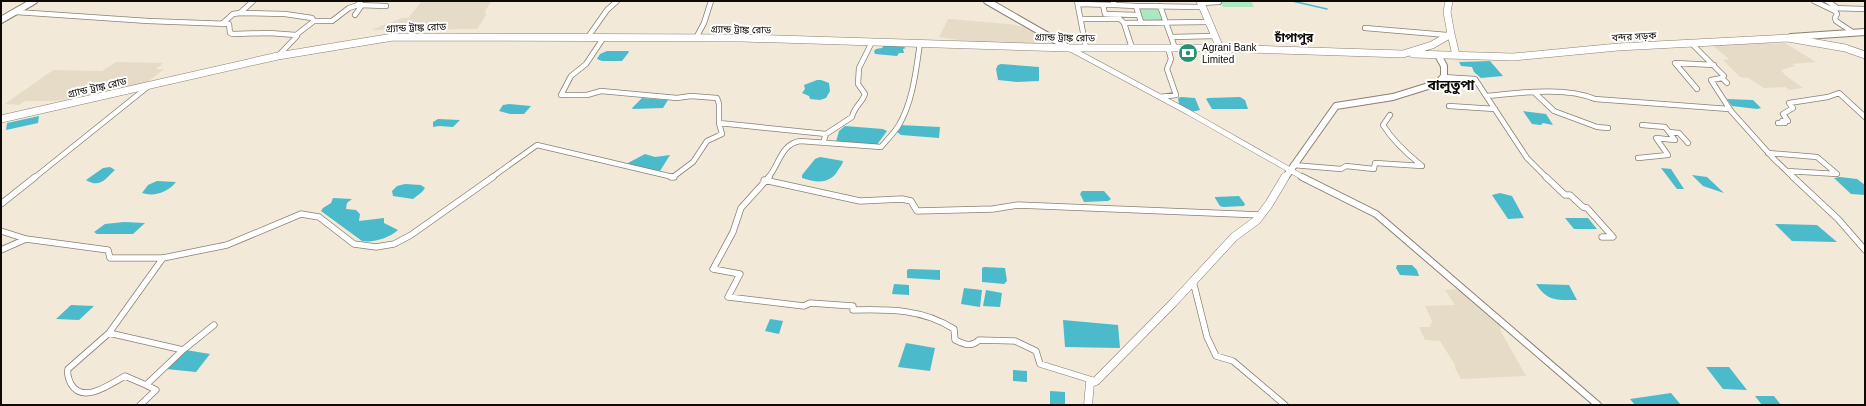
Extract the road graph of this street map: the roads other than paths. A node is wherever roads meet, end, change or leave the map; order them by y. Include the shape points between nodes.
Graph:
1 (34, 1) edge
2 (253, 1) edge
3 (617, 1) edge
4 (711, 1) edge
5 (987, 1) edge
6 (1449, 1) edge
7 (1814, 1) edge
8 (1827, 1) edge
9 (1219, 2) dead end
10 (1077, 3) edge
11 (1114, 3) edge
12 (1201, 3) edge
13 (361, 4) edge
14 (1103, 4) junction
15 (386, 6) dead end
16 (1136, 6) junction
17 (1160, 6) junction
18 (1831, 8) junction
19 (1837, 8) junction
20 (1865, 9) edge
21 (16, 12) junction
22 (240, 13) junction
23 (355, 14) dead end
24 (1139, 15) junction
25 (1, 16) edge
26 (8, 17) junction
27 (1081, 19) junction
28 (1, 20) edge
29 (314, 21) junction
30 (1124, 22) junction
31 (1141, 22) junction
32 (1165, 22) junction
33 (1209, 22) junction
34 (222, 24) junction
35 (1365, 28) dead end
36 (1865, 32) edge
37 (1854, 33) junction
38 (296, 35) junction
39 (1449, 35) junction
40 (1215, 36) junction
41 (588, 37) junction
42 (604, 37) junction
43 (1171, 37) junction
44 (696, 38) junction
45 (1788, 38) junction
46 (872, 42) junction
47 (920, 43) junction
48 (1691, 43) junction
49 (1069, 48) junction
50 (1086, 48) junction
51 (1132, 48) junction
52 (1172, 48) junction
53 (1220, 48) junction
54 (1403, 54) junction
55 (1865, 54) edge
56 (1438, 55) junction
57 (278, 56) junction
58 (1456, 56) junction
59 (1714, 65) junction
60 (1443, 77) junction
61 (1722, 78) junction
62 (1727, 83) dead end
63 (151, 85) junction
64 (1697, 89) dead end
65 (1535, 93) junction
66 (1487, 96) junction
67 (1160, 98) junction
68 (1449, 106) dead end
69 (1729, 108) junction
70 (1495, 109) junction
71 (1390, 115) dead end
72 (1865, 117) edge
73 (1, 119) edge
74 (719, 123) junction
75 (1778, 124) dead end
76 (1642, 125) dead end
77 (1608, 128) dead end
78 (1669, 132) junction
79 (826, 134) junction
80 (823, 143) junction
81 (1688, 143) dead end
82 (1768, 153) junction
83 (1638, 158) dead end
84 (1291, 168) junction
85 (1787, 171) junction
86 (764, 180) junction
87 (1, 204) edge
88 (1261, 215) junction
89 (1, 231) edge
90 (1602, 238) dead end
91 (26, 239) junction
92 (1, 250) edge
93 (1865, 250) edge
94 (163, 258) junction
95 (1193, 281) junction
96 (214, 325) dead end
97 (109, 332) junction
98 (183, 350) junction
99 (1096, 381) junction
100 (146, 385) junction
101 (140, 405) edge
102 (1088, 405) edge
103 (1285, 405) edge
104 (1598, 405) edge

1 - 21 main road
2 - 22 street
3 - 41 street via 607,10
4 - 44 street
5 - 49 main road
6 - 39 main road
7 - 18 street
8 - 19 street
9 - 12 street
10 - 14 street
10 - 27 street
11 - 14 street
11 - 16 street
12 - 17 street
12 - 33 main road
13 - 15 street
13 - 23 street
13 - 29 street via 349,8 332,21
14 - 24 street via 1105,14
16 - 17 street
16 - 24 street
17 - 32 street
18 - 19 street
18 - 37 street via 1837,14 1834,18
19 - 20 street
21 - 26 main road
21 - 34 street via 145,22
22 - 29 street via 302,15
22 - 34 street via 233,14
24 - 31 street
25 - 26 street
26 - 28 main road
27 - 30 street via 1120,19
27 - 50 street
29 - 38 street
30 - 31 street
30 - 51 street
31 - 32 street
32 - 33 street
32 - 43 street
33 - 40 main road
34 - 38 street via 229,24 230,33 233,34
35 - 39 street
36 - 37 main road
37 - 45 main road
38 - 57 street
39 - 54 main road, গ্র্যান্ড ট্রাঙ্ক রোড via 1432,45
39 - 58 main road
40 - 43 street
40 - 53 main road
41 - 42 main road, গ্র্যান্ড ট্রাঙ্ক রোড
41 - 57 main road, গ্র্যান্ড ট্রাঙ্ক রোড via 393,37
42 - 44 main road, গ্র্যান্ড ট্রাঙ্ক রোড
42 - 74 street via 586,64 571,76 561,95 587,95 601,91 673,98 717,98 720,102
43 - 52 street
44 - 46 main road, গ্র্যান্ড ট্রাঙ্ক রোড
45 - 48 main road, বন্দর সড়ক
45 - 55 main road, বন্দর সড়ক
46 - 47 main road, গ্র্যান্ড ট্রাঙ্ক রোড
46 - 79 street via 859,68 858,84 865,94 862,102 854,109 852,117
47 - 49 main road, গ্র্যান্ড ট্রাঙ্ক রোড
47 - 80 street via 916,76 908,101 898,125 881,147
48 - 58 main road, বন্দর সড়ক via 1513,57
48 - 59 street
49 - 50 main road, গ্র্যান্ড ট্রাঙ্ক রোড
49 - 67 street
50 - 51 main road, গ্র্যান্ড ট্রাঙ্ক রোড
51 - 52 main road, গ্র্যান্ড ট্রাঙ্ক রোড
52 - 53 main road, গ্র্যান্ড ট্রাঙ্ক রোড
52 - 67 street via 1167,69 1176,96
53 - 54 main road, গ্র্যান্ড ট্রাঙ্ক রোড
54 - 56 main road, বন্দর সড়ক
56 - 58 main road, বন্দর সড়ক
56 - 60 main road via 1444,66
57 - 63 main road, গ্র্যান্ড ট্রাঙ্ক রোড
59 - 61 street via 1724,76
59 - 64 street via 1675,63
60 - 66 street via 1475,80
60 - 84 main road via 1438,83 1393,97 1336,106
61 - 62 street
61 - 69 street via 1711,80
63 - 73 main road, গ্র্যান্ড ট্রাঙ্ক রোড
63 - 87 street
65 - 66 street
65 - 69 street via 1591,96 1595,100
65 - 77 street via 1554,111 1597,127
66 - 70 street
67 - 84 street
68 - 70 street
69 - 82 street
70 - 90 street via 1526,158 1565,195 1570,195 1587,208 1613,238
71 - 84 street via 1383,125 1386,132 1394,143 1422,166 1375,163 1374,169 1346,166 1342,169
72 - 75 street via 1839,93 1789,103 1793,108 1783,114 1788,121
74 - 79 street
74 - 94 street via 722,134 707,141 694,163 673,177 537,145 432,221 394,244 376,247 354,244 319,217 301,214 227,245
76 - 78 street via 1665,127
78 - 81 street via 1680,133
78 - 83 street via 1675,140 1656,138 1668,155
79 - 80 street
80 - 86 street via 794,142 780,155
82 - 85 street
82 - 85 street via 1818,158 1837,174
84 - 88 main road
84 - 104 street via 1376,214
85 - 93 street via 1838,219
86 - 88 street via 860,201 902,198 911,201 917,210 993,209 1018,205
86 - 99 street via 741,208 733,232 713,269 740,274 728,297 804,306 810,303 853,306 854,310 889,309 916,314 945,323 954,329 958,342 971,345 979,340 1015,342 1036,351 1040,364
88 - 95 main road via 1234,237
89 - 91 street
91 - 92 street
91 - 94 street via 108,250 110,258
94 - 97 street
95 - 99 main road
95 - 103 street via 1207,337 1216,356 1232,361
96 - 98 street
97 - 98 street
97 - 100 street via 68,369 72,385 78,390 97,391 125,376
98 - 100 street
99 - 102 main road via 1090,382
100 - 101 street via 156,390

